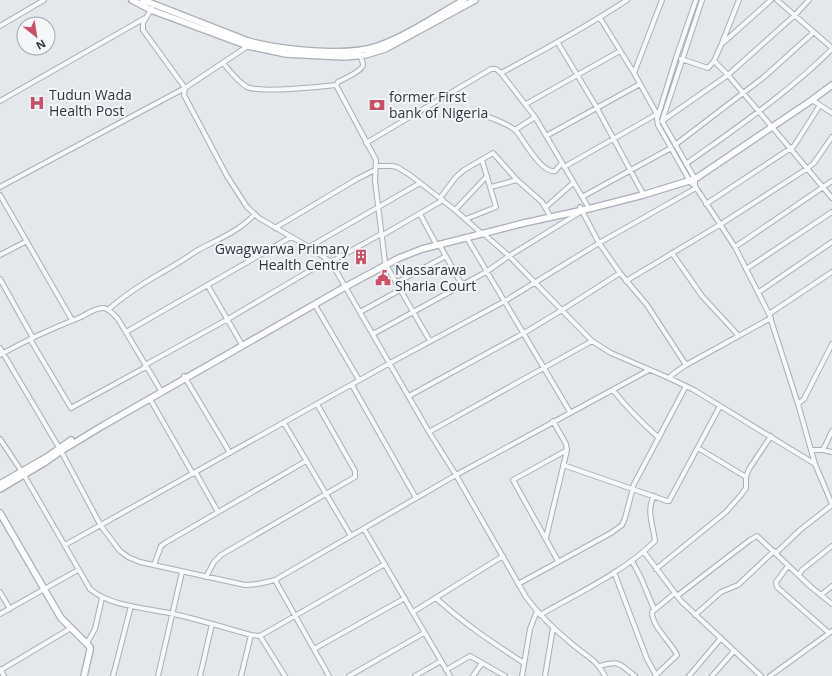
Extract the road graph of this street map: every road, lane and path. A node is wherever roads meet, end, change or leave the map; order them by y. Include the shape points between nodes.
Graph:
1 (44, 0) edge
2 (132, 0) edge
3 (144, 0) edge
4 (475, 0) edge
5 (627, 0) edge
6 (662, 0) edge
7 (696, 0) edge
8 (702, 0) edge
9 (739, 0) edge
10 (771, 0) edge
11 (809, 0) edge
12 (460, 1) edge
13 (779, 1) edge
14 (152, 7) junction
15 (795, 15) junction
16 (147, 17) junction
17 (600, 18) junction
18 (0, 26) edge
19 (814, 32) junction
20 (558, 43) junction
21 (722, 44) junction
22 (248, 46) junction
23 (832, 48) edge
24 (620, 51) junction
25 (359, 53) junction
26 (681, 59) junction
27 (714, 61) junction
28 (223, 63) junction
29 (501, 73) junction
30 (634, 73) junction
31 (728, 75) junction
32 (578, 76) junction
33 (640, 84) junction
34 (336, 85) junction
35 (832, 85) edge
36 (185, 88) junction
37 (744, 94) junction
38 (812, 100) junction
39 (0, 101) edge
40 (526, 104) junction
41 (820, 105) junction
42 (597, 108) junction
43 (759, 112) junction
44 (832, 113) edge
45 (480, 114) dead end
46 (658, 115) junction
47 (535, 117) junction
48 (662, 121) junction
49 (772, 128) junction
50 (516, 130) junction
51 (546, 136) junction
52 (832, 137) edge
53 (614, 139) junction
54 (366, 143) junction
55 (673, 147) junction
56 (789, 148) junction
57 (482, 160) junction
58 (686, 164) junction
59 (563, 165) junction
60 (376, 168) junction
61 (808, 168) junction
62 (631, 171) junction
63 (487, 176) junction
64 (517, 180) junction
65 (693, 181) junction
66 (832, 181) edge
67 (420, 183) junction
68 (573, 183) junction
69 (0, 187) edge
70 (491, 187) junction
71 (823, 187) junction
72 (642, 192) junction
73 (0, 195) edge
74 (582, 197) junction
75 (832, 198) edge
76 (441, 199) junction
77 (706, 204) junction
78 (587, 206) junction
79 (546, 207) junction
80 (377, 208) junction
81 (455, 210) junction
82 (581, 210) junction
83 (832, 212) edge
84 (255, 214) junction
85 (420, 214) junction
86 (549, 214) junction
87 (466, 219) junction
88 (721, 224) junction
89 (275, 228) junction
90 (482, 233) junction
91 (381, 235) junction
92 (291, 237) junction
93 (467, 238) junction
94 (27, 240) junction
95 (832, 242) edge
96 (437, 243) junction
97 (600, 243) junction
98 (308, 247) junction
99 (735, 247) junction
100 (672, 253) junction
101 (0, 255) edge
102 (446, 256) junction
103 (509, 256) junction
104 (329, 261) junction
105 (385, 264) junction
106 (746, 269) junction
107 (486, 272) junction
108 (832, 272) edge
109 (620, 273) junction
110 (0, 279) edge
111 (626, 281) junction
112 (396, 283) junction
113 (535, 283) junction
114 (462, 285) junction
115 (208, 286) junction
116 (345, 286) junction
117 (400, 290) junction
118 (759, 292) junction
119 (505, 301) junction
120 (315, 305) junction
121 (108, 310) junction
122 (562, 310) junction
123 (360, 312) junction
124 (413, 312) junction
125 (770, 316) junction
126 (228, 319) junction
127 (72, 320) junction
128 (126, 332) junction
129 (524, 333) junction
130 (373, 334) junction
131 (738, 336) junction
132 (31, 338) junction
133 (592, 341) junction
134 (430, 342) junction
135 (241, 343) junction
136 (832, 344) edge
137 (0, 348) edge
138 (2, 354) edge
139 (390, 363) junction
140 (686, 365) junction
141 (145, 366) junction
142 (544, 368) junction
143 (649, 370) junction
144 (184, 377) junction
145 (669, 378) junction
146 (359, 380) junction
147 (352, 385) junction
148 (686, 386) junction
149 (160, 389) junction
150 (613, 390) junction
151 (409, 396) junction
152 (150, 399) junction
153 (317, 404) junction
154 (798, 404) junction
155 (720, 406) junction
156 (570, 412) junction
157 (553, 421) junction
158 (284, 423) junction
159 (832, 431) edge
160 (429, 432) junction
161 (771, 436) junction
162 (0, 438) edge
163 (659, 438) junction
164 (698, 448) junction
165 (60, 449) junction
166 (566, 450) junction
167 (811, 450) junction
168 (824, 450) junction
169 (832, 452) edge
170 (230, 453) junction
171 (306, 461) junction
172 (815, 464) junction
173 (563, 465) junction
174 (195, 473) junction
175 (23, 474) junction
176 (456, 474) junction
177 (746, 477) junction
178 (0, 484) edge
179 (0, 489) edge
180 (632, 489) junction
181 (326, 494) junction
182 (654, 496) junction
183 (416, 498) junction
184 (832, 504) edge
185 (218, 512) junction
186 (0, 513) edge
187 (101, 526) junction
188 (364, 529) junction
189 (351, 536) junction
190 (546, 538) junction
191 (65, 545) junction
192 (832, 546) edge
193 (644, 552) junction
194 (775, 552) junction
195 (503, 556) junction
196 (558, 561) junction
197 (632, 561) junction
198 (385, 564) junction
199 (154, 565) junction
200 (788, 566) junction
201 (656, 569) junction
202 (78, 570) junction
203 (182, 572) junction
204 (614, 572) junction
205 (799, 575) junction
206 (206, 577) junction
207 (275, 580) junction
208 (518, 584) junction
209 (832, 586) edge
210 (44, 589) junction
211 (0, 592) edge
212 (676, 594) junction
213 (821, 595) junction
214 (102, 598) junction
215 (405, 598) junction
216 (436, 598) junction
217 (832, 604) edge
218 (131, 606) junction
219 (10, 609) junction
220 (654, 609) junction
221 (413, 612) junction
222 (538, 613) junction
223 (0, 614) edge
224 (173, 614) junction
225 (294, 615) junction
226 (695, 615) junction
227 (212, 624) junction
228 (71, 628) junction
229 (553, 628) junction
230 (831, 632) edge
231 (424, 633) junction
232 (251, 635) junction
233 (260, 636) junction
234 (721, 638) junction
235 (87, 643) junction
236 (314, 648) junction
237 (734, 651) junction
238 (441, 661) junction
239 (482, 663) junction
240 (524, 663) junction
241 (600, 666) junction
242 (0, 669) edge
243 (446, 670) junction
244 (4, 676) edge
245 (84, 676) edge
246 (113, 676) edge
247 (158, 676) edge
248 (200, 676) edge
249 (241, 676) edge
250 (285, 676) edge
251 (329, 676) edge
252 (349, 676) edge
253 (415, 676) edge
254 (450, 676) edge
255 (473, 676) edge
256 (505, 676) edge
257 (522, 676) edge
258 (545, 676) edge
259 (605, 676) edge
260 (635, 676) edge
261 (655, 676) edge
262 (689, 676) edge
263 (712, 676) edge
264 (761, 676) edge
265 (770, 676) edge

1 - 18 street
2 - 14 street
3 - 14 street
4 - 25 street via 394,45 374,53
5 - 17 street
6 - 30 street
7 - 46 street
8 - 26 street
9 - 21 street
10 - 21 street
11 - 15 street
12 - 25 street via 389,41
13 - 15 street
14 - 16 street
14 - 22 street
14 - 25 street via 261,44
15 - 19 street
15 - 31 street
16 - 36 street via 143,23 143,30
16 - 39 street
17 - 20 street
17 - 24 street
19 - 23 street
19 - 37 street
20 - 29 street
20 - 32 street
21 - 27 street
22 - 25 street via 286,54 334,57
22 - 28 street
23 - 43 street via 813,68
24 - 30 street
24 - 32 street
25 - 34 street via 362,67 360,70
26 - 27 street via 708,68
26 - 48 street
27 - 31 street
28 - 34 street via 241,82 254,89
28 - 36 street
29 - 40 street
29 - 54 street via 491,69
30 - 33 street
31 - 37 street
31 - 48 street
32 - 40 street
32 - 42 street
33 - 42 street
33 - 46 street
34 - 54 street
35 - 38 street
36 - 69 street
36 - 84 street via 184,95 227,176 247,207
37 - 43 street
37 - 55 street
38 - 41 street
38 - 49 street
40 - 47 street
41 - 44 street
41 - 56 street via 797,142
42 - 51 street
42 - 53 street
43 - 49 street
43 - 58 street
45 - 50 street
46 - 53 street
46 - 55 street via 658,125
47 - 50 street
47 - 51 street
48 - 55 street
49 - 56 street
49 - 65 street
50 - 59 street via 539,162 549,170 555,170
51 - 59 street
52 - 61 street
53 - 59 street
53 - 62 street
54 - 60 street via 374,155
55 - 58 street
55 - 62 street
55 - 65 street
56 - 61 street
56 - 77 street
57 - 63 street
57 - 64 street via 494,153
57 - 76 street via 456,177
58 - 65 street
59 - 68 street
60 - 67 street via 397,167
60 - 80 street
60 - 89 street
61 - 71 street
61 - 88 street
62 - 72 street
62 - 74 street
63 - 70 street
63 - 81 street
64 - 70 street
64 - 79 street
65 - 72 street
65 - 77 street
65 - 82 street
65 - 97 street
66 - 71 street
67 - 76 street
67 - 80 street
68 - 74 street
68 - 79 street
70 - 87 street via 496,207
71 - 75 street
71 - 99 street
72 - 78 street
73 - 94 street
74 - 78 street
76 - 81 street
76 - 85 street
77 - 88 street
78 - 82 street
79 - 86 street
80 - 91 street
80 - 98 street
81 - 87 street
82 - 86 street
82 - 90 street
82 - 97 street
82 - 103 street
83 - 106 street
84 - 89 street
84 - 121 street via 237,230 137,287
85 - 91 street
85 - 96 street
86 - 90 street
87 - 90 street
88 - 99 street
88 - 100 street
89 - 92 street
90 - 93 street
90 - 96 street
90 - 103 street
91 - 104 street
91 - 105 street
92 - 98 street
92 - 115 street
93 - 96 street
93 - 107 street
94 - 101 street
94 - 127 street
95 - 118 street
96 - 102 street
96 - 105 street via 414,248
97 - 109 street
97 - 113 street
98 - 104 street
99 - 106 street
100 - 111 street
100 - 131 street via 702,296
102 - 112 street
102 - 114 street
103 - 107 street
103 - 113 street
104 - 116 street
104 - 126 street
105 - 112 street
105 - 116 street
106 - 118 street
107 - 114 street
107 - 119 street
108 - 125 street
109 - 111 street
109 - 122 street
110 - 132 street
111 - 140 street via 647,305
112 - 117 street
113 - 119 street
113 - 122 street
114 - 124 street
115 - 126 street
115 - 128 street
116 - 120 street
116 - 123 street
116 - 135 street
117 - 123 street
117 - 124 street
118 - 125 street
119 - 129 street
119 - 134 street
120 - 144 street
120 - 146 street
121 - 127 street via 99,308
121 - 128 street via 118,319
122 - 129 street
122 - 133 street
123 - 130 street
124 - 130 street
124 - 134 street
125 - 131 street
125 - 154 street
126 - 135 street
126 - 141 street
127 - 132 street
128 - 141 street
129 - 142 street
129 - 151 street
130 - 139 street
131 - 140 street
132 - 138 street
132 - 141 street via 71,408
133 - 142 street
133 - 143 street via 611,353
134 - 139 street
135 - 144 street
136 - 154 street via 804,399
137 - 138 street
138 - 165 street
139 - 146 street
139 - 151 street
140 - 145 street
141 - 149 street
142 - 156 street
142 - 160 street
143 - 145 street
143 - 150 street
144 - 149 street
144 - 152 street
144 - 170 street
145 - 148 street
146 - 147 street
147 - 153 street
147 - 183 street
148 - 155 street
148 - 163 street
149 - 165 street
150 - 156 street
150 - 163 street via 637,419
151 - 160 street
152 - 165 street
152 - 174 street
153 - 158 street
153 - 181 street via 356,473 355,477
154 - 167 street
155 - 161 street
155 - 164 street
156 - 157 street
157 - 166 street via 566,444
157 - 176 street
158 - 170 street
158 - 171 street
159 - 168 street
160 - 176 street
161 - 172 street
161 - 177 street
162 - 175 street
163 - 180 street
164 - 177 street
164 - 182 street via 669,501
165 - 175 street
165 - 187 street
166 - 173 street
166 - 190 street via 513,480
167 - 168 street
167 - 172 street
168 - 169 street
170 - 174 street
171 - 181 street
171 - 185 street
172 - 184 street
173 - 180 street
173 - 190 street
174 - 185 street
174 - 187 street
175 - 178 street
175 - 179 street
175 - 191 street
176 - 183 street
176 - 195 street
177 - 201 street via 746,488 726,512
180 - 182 street
180 - 196 street via 625,518 619,528
181 - 189 street
181 - 206 street via 221,555
182 - 193 street via 650,511 655,541
183 - 188 street
184 - 194 street
185 - 199 street via 161,546
186 - 210 street
187 - 191 street
187 - 199 street via 124,554 140,562
188 - 189 street
188 - 198 street
189 - 207 street
190 - 196 street
191 - 202 street
192 - 205 street
193 - 197 street
193 - 201 street
194 - 200 street
194 - 212 street via 756,536
194 - 226 street via 738,585 721,592
195 - 208 street
195 - 216 street
196 - 208 street
197 - 204 street
197 - 220 street
198 - 215 street
198 - 225 street
199 - 203 street
200 - 205 street
200 - 230 street via 776,582 777,587
201 - 212 street
202 - 210 street
202 - 214 street via 90,589
203 - 206 street
203 - 224 street
204 - 222 street
204 - 261 street
205 - 213 street
206 - 207 street via 246,585
207 - 225 street
208 - 222 street
209 - 213 street
210 - 219 street
210 - 228 street via 61,618
211 - 219 street
212 - 220 street
212 - 226 street
213 - 217 street
214 - 218 street
214 - 235 street via 95,629
215 - 221 street
215 - 236 street
216 - 221 street
216 - 240 street via 479,634
218 - 224 street
218 - 246 street
219 - 223 street
220 - 261 street via 651,615 654,621 677,655
221 - 231 street
222 - 229 street
222 - 240 street via 530,629
224 - 227 street
224 - 247 street
225 - 233 street
225 - 236 street
226 - 234 street
227 - 232 street
227 - 248 street
228 - 235 street
228 - 242 street
229 - 241 street
229 - 258 street
230 - 265 street
231 - 238 street
231 - 252 street
232 - 233 street
232 - 249 street
233 - 250 street
234 - 237 street
234 - 262 street
235 - 245 street via 90,650
236 - 251 street
237 - 263 street
237 - 264 street
238 - 243 street
238 - 253 street
239 - 243 street via 468,656
239 - 255 street
239 - 256 street
240 - 257 street
241 - 259 street
241 - 260 street via 617,663
242 - 244 street
243 - 254 street

